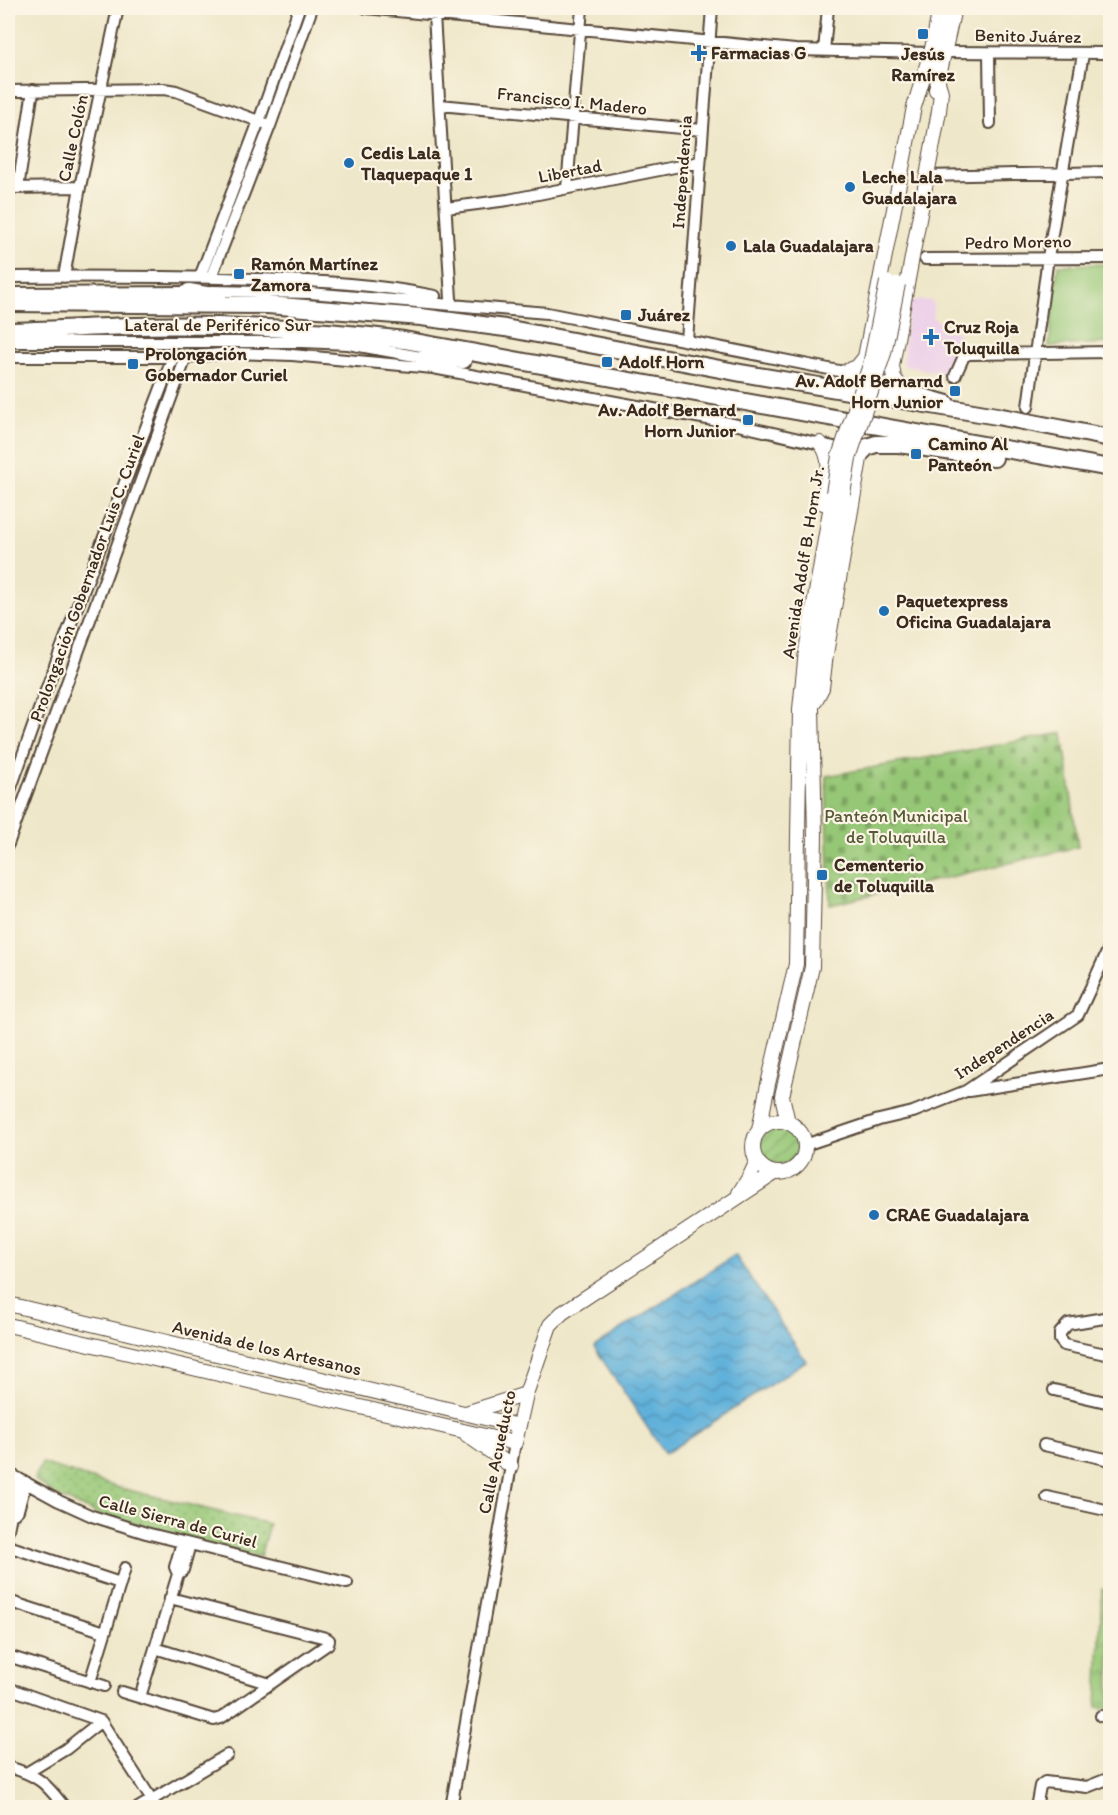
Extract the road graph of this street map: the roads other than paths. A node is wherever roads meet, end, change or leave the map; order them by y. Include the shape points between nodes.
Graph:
1 (118, 8) edge
2 (299, 8) edge
3 (312, 8) edge
4 (366, 8) edge
5 (582, 8) edge
6 (712, 8) edge
7 (828, 8) edge
8 (940, 8) edge
9 (954, 8) edge
10 (391, 9) edge
11 (434, 15) junction
12 (580, 29) junction
13 (709, 41) junction
14 (824, 51) junction
15 (935, 53) junction
16 (989, 53) junction
17 (1110, 53) edge
18 (1083, 54) junction
19 (279, 65) junction
20 (290, 69) junction
21 (938, 82) junction
22 (100, 89) junction
23 (33, 90) junction
24 (8, 91) edge
25 (440, 105) junction
26 (573, 117) junction
27 (259, 121) junction
28 (990, 123) dead end
29 (270, 126) junction
30 (702, 130) junction
31 (700, 162) junction
32 (1061, 172) junction
33 (1110, 172) edge
34 (927, 176) junction
35 (80, 187) junction
36 (13, 188) edge
37 (567, 188) junction
38 (446, 208) junction
39 (1048, 257) junction
40 (1110, 258) edge
41 (926, 259) dead end
42 (8, 277) edge
43 (64, 277) junction
44 (205, 277) junction
45 (892, 283) junction
46 (189, 292) junction
47 (8, 293) edge
48 (877, 294) junction
49 (451, 299) junction
50 (904, 299) junction
51 (8, 303) edge
52 (267, 305) junction
53 (485, 306) junction
54 (8, 331) edge
55 (869, 335) junction
56 (897, 339) junction
57 (687, 340) junction
58 (8, 342) edge
59 (1036, 352) junction
60 (1110, 352) edge
61 (8, 357) edge
62 (172, 357) junction
63 (186, 357) junction
64 (426, 357) junction
65 (565, 369) junction
66 (844, 372) junction
67 (955, 376) dead end
68 (492, 378) junction
69 (901, 387) junction
70 (1028, 407) dead end
71 (997, 416) junction
72 (1110, 438) edge
73 (820, 443) junction
74 (861, 453) junction
75 (1110, 469) edge
76 (828, 472) junction
77 (855, 476) junction
78 (806, 709) junction
79 (8, 796) edge
80 (8, 844) edge
81 (1110, 946) edge
82 (1110, 1069) edge
83 (966, 1091) junction
84 (788, 1122) junction
85 (759, 1130) junction
86 (805, 1145) junction
87 (757, 1161) junction
88 (775, 1173) junction
89 (734, 1200) junction
90 (8, 1304) edge
91 (1110, 1317) edge
92 (8, 1325) edge
93 (1110, 1355) edge
94 (236, 1359) junction
95 (232, 1378) junction
96 (340, 1385) junction
97 (1054, 1390) dead end
98 (526, 1394) junction
99 (335, 1401) junction
100 (1110, 1403) edge
101 (466, 1413) junction
102 (518, 1426) junction
103 (460, 1431) junction
104 (515, 1443) junction
105 (1044, 1445) dead end
106 (1110, 1460) edge
107 (511, 1466) junction
108 (8, 1473) edge
109 (22, 1480) junction
110 (1047, 1497) dead end
111 (1110, 1511) edge
112 (8, 1530) edge
113 (186, 1543) junction
114 (8, 1546) edge
115 (125, 1568) dead end
116 (120, 1583) junction
117 (347, 1583) dead end
118 (170, 1598) junction
119 (8, 1601) edge
120 (105, 1632) junction
121 (155, 1648) junction
122 (8, 1656) edge
123 (90, 1682) junction
124 (270, 1684) junction
125 (104, 1686) dead end
126 (8, 1688) edge
127 (122, 1692) dead end
128 (140, 1697) junction
129 (101, 1721) junction
130 (226, 1755) dead end
131 (8, 1767) edge
132 (28, 1772) junction
133 (1110, 1778) edge
134 (155, 1803) edge
135 (64, 1808) edge
136 (138, 1808) edge
137 (451, 1808) edge
138 (1036, 1808) edge

1 - 22 street, Calle Colón
2 - 19 street
3 - 20 street
4 - 10 street, Benito Juárez
5 - 12 street
6 - 13 street, Independencia
7 - 14 street
8 - 15 main road, Avenida Adolf B. Horn Jr.
9 - 15 main road, Avenida Adolf B. Horn Jr.
10 - 11 street, Benito Juárez
11 - 12 street, Benito Juárez
11 - 25 street
12 - 13 street, Benito Juárez
12 - 26 street
13 - 14 street, Benito Juárez
13 - 30 street, Independencia
14 - 15 street, Benito Juárez
15 - 16 street, Benito Juárez
15 - 21 main road, Avenida Adolf B. Horn Jr.
15 - 45 main road, Avenida Adolf B. Horn Jr.
15 - 48 main road via 914,107
16 - 18 street, Benito Juárez
16 - 28 street
17 - 18 street, Benito Juárez
18 - 32 street
19 - 20 street
19 - 27 street
20 - 29 street
21 - 34 main road via 939,111
21 - 45 main road, Avenida Adolf B. Horn Jr.
22 - 23 street
22 - 27 street via 176,91
22 - 35 street, Calle Colón
23 - 24 street
23 - 36 street
25 - 26 street, Francisco I. Madero
25 - 38 street
26 - 30 street, Francisco I. Madero
26 - 37 street
27 - 29 street
27 - 44 street
29 - 44 street
30 - 31 street, Independencia
31 - 37 street, Libertad
31 - 57 street, Independencia
32 - 33 street
32 - 34 street
32 - 39 street
34 - 50 main road
35 - 36 street
35 - 43 street, Calle Colón
37 - 38 street, Libertad
38 - 49 street
39 - 40 street, Pedro Moreno
39 - 41 street, Pedro Moreno
39 - 59 street
42 - 43 street
43 - 44 street
44 - 49 street via 369,285
45 - 78 main road, Avenida Adolf B. Horn Jr., bridge via 884,353 838,493
46 - 47 street, Lateral de Periférico Sur
46 - 52 highway
46 - 53 street, Lateral de Periférico Sur via 310,293
48 - 50 main road
48 - 55 main road
49 - 53 street
50 - 56 main road
51 - 52 highway
52 - 71 highway via 505,328
53 - 57 street via 547,313
54 - 65 highway via 135,326 337,332
55 - 56 main road via 879,350 888,349
55 - 66 main road via 862,363
56 - 69 main road via 892,372
57 - 66 street
58 - 64 street, Lateral de Periférico Sur via 302,342 348,344
59 - 60 street
59 - 67 street via 969,354 964,356
59 - 70 street
61 - 62 street
62 - 63 street
62 - 79 street, Prolongación Gobernador Luis C. Curiel
63 - 68 street via 232,353 292,355 434,368
63 - 80 street, Prolongación Gobernador Luis C. Curiel
64 - 65 highway
64 - 68 street, Lateral de Periférico Sur
65 - 75 highway
66 - 69 street
68 - 73 street
69 - 71 street
71 - 72 highway
73 - 74 street
73 - 76 main road via 828,456
74 - 75 highway via 876,444 898,444 1078,470
74 - 77 main road
76 - 77 main road via 842,469
76 - 78 main road via 794,686
77 - 78 main road via 822,688
78 - 84 main road, Avenida Adolf B. Horn Jr. via 815,836 812,967 782,1096
78 - 85 main road, Avenida Adolf B. Horn Jr. via 796,964
81 - 83 street, Independencia via 1078,1015
82 - 83 street
83 - 86 street, Independencia via 913,1112
84 - 85 main road via 772,1121
84 - 86 main road via 800,1131
85 - 87 main road via 753,1145
86 - 88 main road via 797,1166
87 - 88 main road
87 - 89 main road, Calle Acueducto
88 - 89 main road, Calle Acueducto
89 - 98 main road, Calle Acueducto via 562,1313 550,1325
90 - 94 main road, Avenida de los Artesanos
91 - 93 street via 1068,1324 1060,1333 1060,1340 1065,1345
92 - 95 main road, Avenida de los Artesanos
94 - 95 main road
94 - 96 main road, Avenida de los Artesanos
95 - 99 main road, Avenida de los Artesanos
96 - 99 main road
96 - 101 main road, Avenida de los Artesanos
97 - 100 street
98 - 101 main road
98 - 102 main road, Calle Acueducto
99 - 103 main road, Avenida de los Artesanos
101 - 102 main road, Avenida de los Artesanos
102 - 104 main road, Calle Acueducto
103 - 104 main road, Avenida de los Artesanos
103 - 107 main road
104 - 107 street, Calle Acueducto
105 - 106 street
107 - 137 street, Calle Acueducto
108 - 109 street, Calle Sierra de Curiel
109 - 112 street via 18,1510
109 - 113 street, Calle Sierra de Curiel via 92,1516
110 - 111 street
113 - 117 street, Calle Sierra de Curiel
113 - 118 street via 183,1570
114 - 116 street
115 - 116 street
116 - 120 street
118 - 121 street
118 - 124 street via 329,1640
119 - 120 street
120 - 123 street
121 - 124 street
121 - 128 street
122 - 123 street
123 - 125 street
124 - 128 street via 214,1720
126 - 129 street
127 - 128 street
129 - 132 street
129 - 134 street
130 - 134 street
131 - 132 street
132 - 135 street
133 - 138 street via 1087,1787 1046,1782 1040,1786
134 - 136 street

